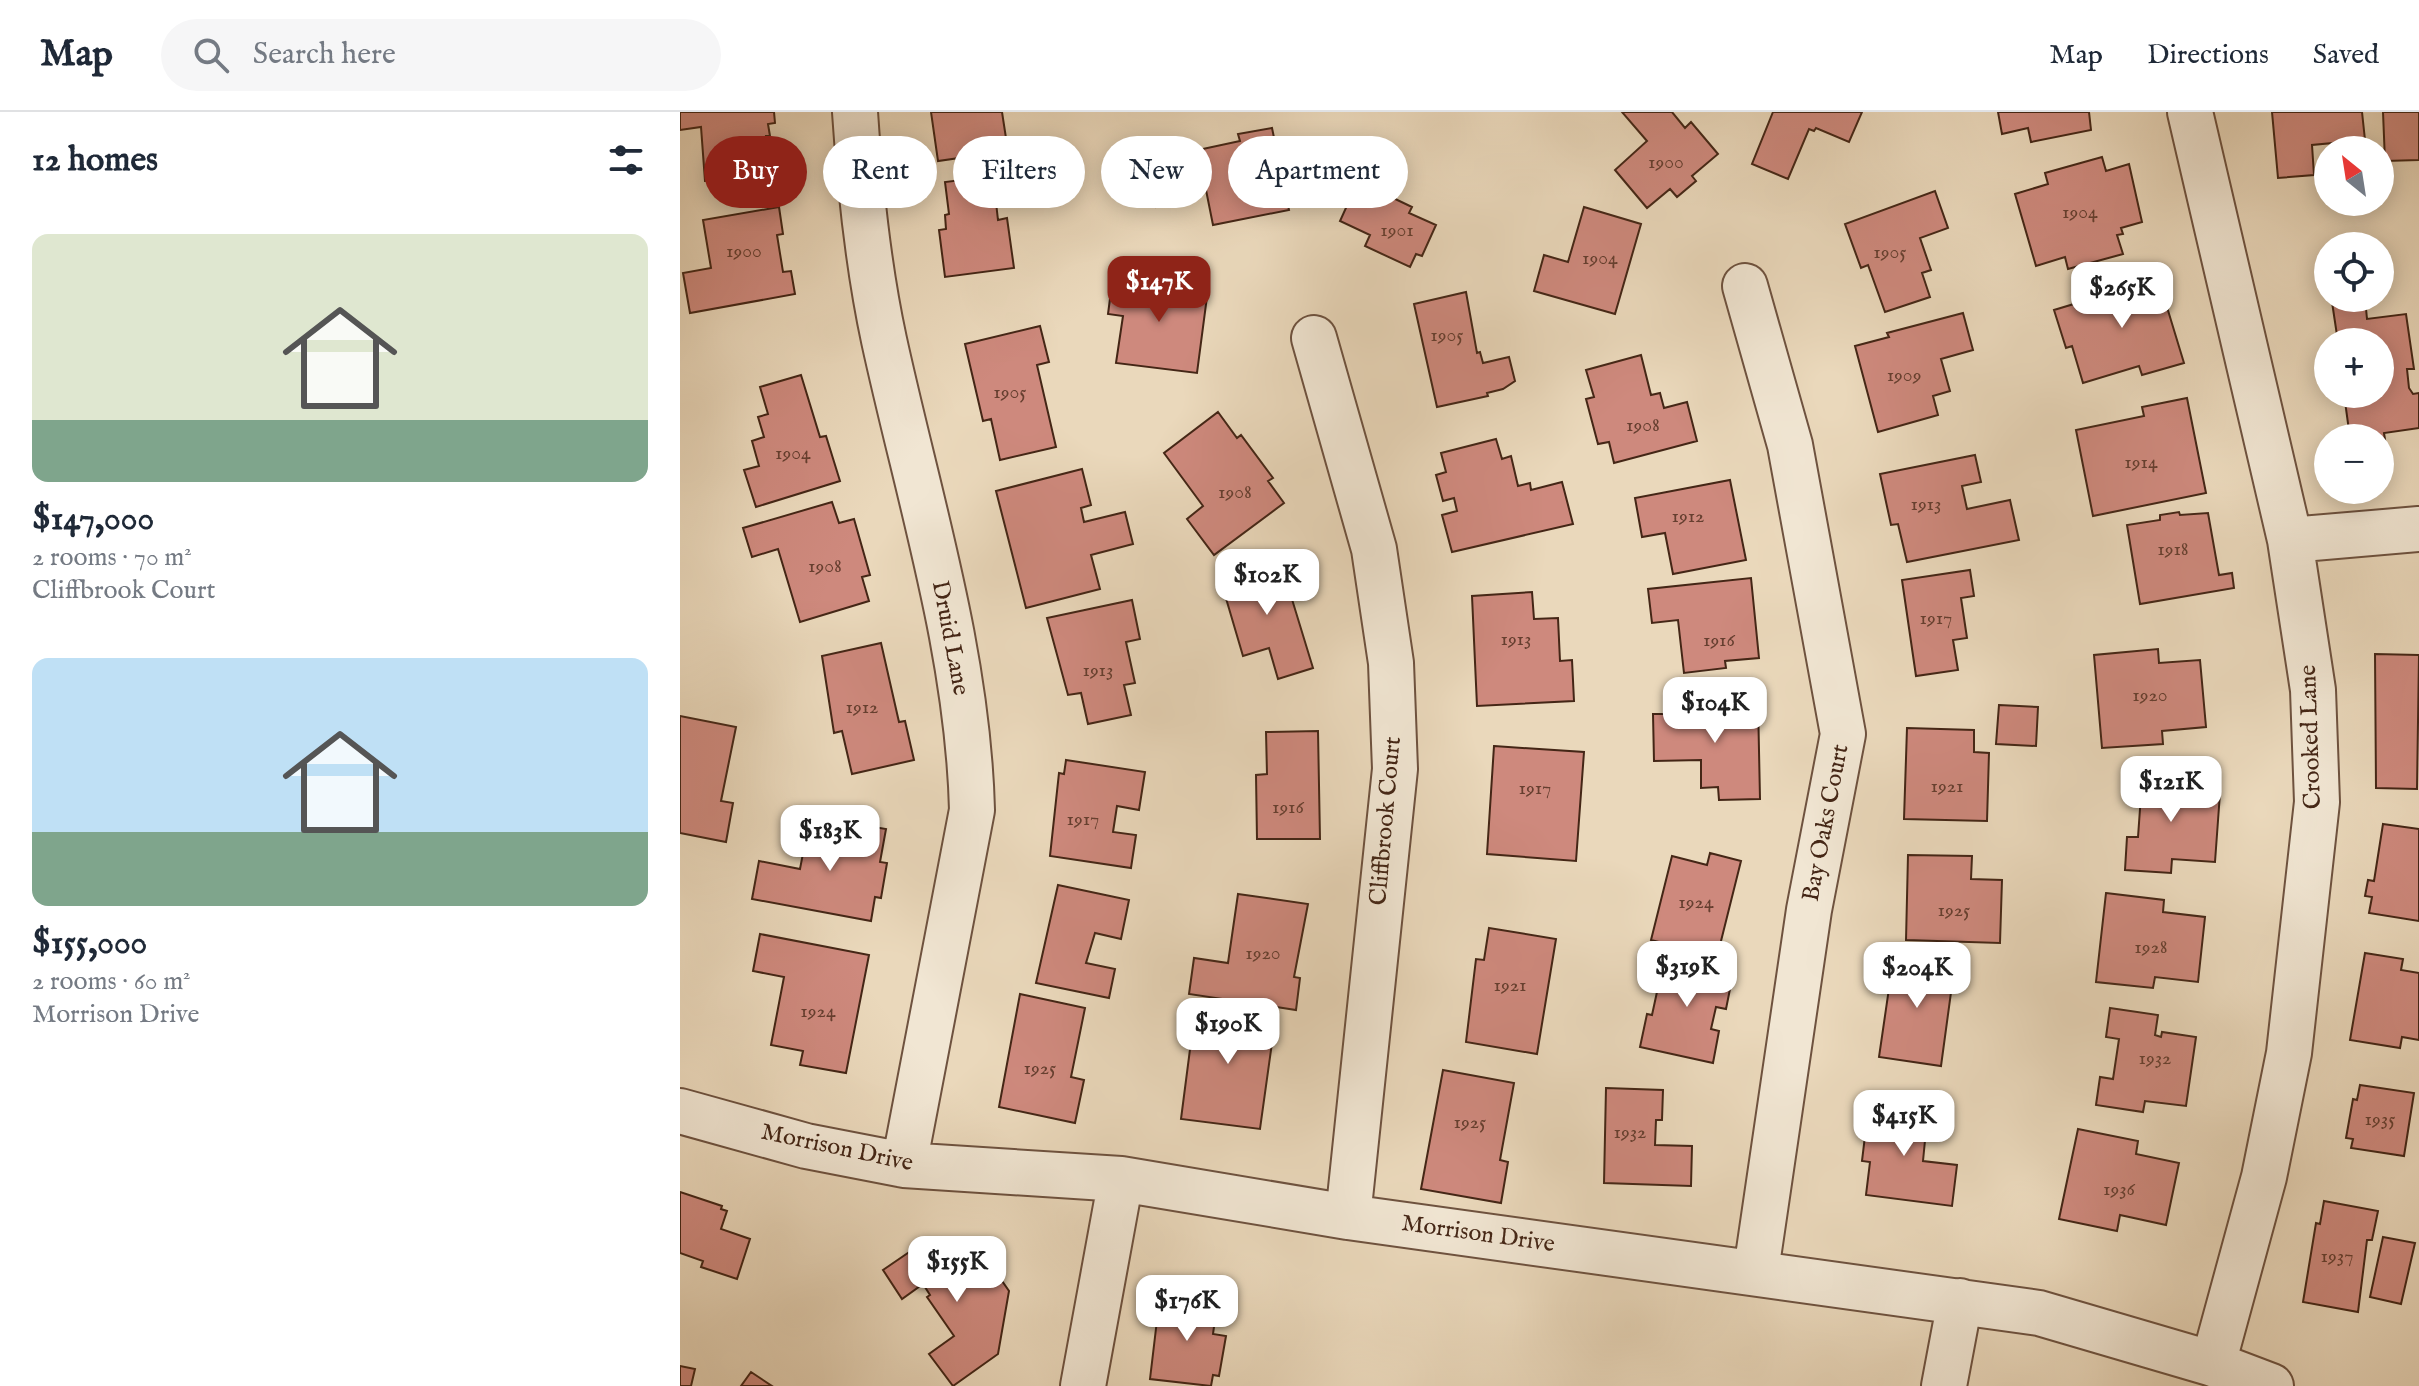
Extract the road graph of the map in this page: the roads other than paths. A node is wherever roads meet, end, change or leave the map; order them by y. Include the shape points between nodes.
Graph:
1 (855, 112) edge
2 (2190, 112) edge
3 (1745, 286) dead end
4 (1314, 338) dead end
5 (2419, 529) edge
6 (2290, 540) junction
7 (680, 1111) edge
8 (904, 1165) junction
9 (1121, 1179) junction
10 (1348, 1217) junction
11 (1756, 1271) junction
12 (1960, 1301) junction
13 (2213, 1364) junction
14 (1083, 1386) edge
15 (1944, 1386) edge
16 (2271, 1386) edge

1 - 8 street, Druid Lane via 860,191 883,336 954,641 971,753 972,810
2 - 6 street, Crooked Lane
3 - 11 street, Bay Oaks Court via 1790,445 1843,734 1809,910
4 - 10 street, Cliffbrook Court via 1374,549 1393,708 1395,769
5 - 6 street
6 - 13 street, Crooked Lane via 2313,690 2317,802 2289,1053 2264,1177
7 - 8 street, Morrison Drive via 806,1146
8 - 9 street, Morrison Drive
9 - 10 street, Morrison Drive
9 - 14 street
10 - 11 street, Morrison Drive
11 - 12 street, Morrison Drive
12 - 13 street, Morrison Drive via 2039,1313
12 - 15 street
13 - 16 street, Morrison Drive

